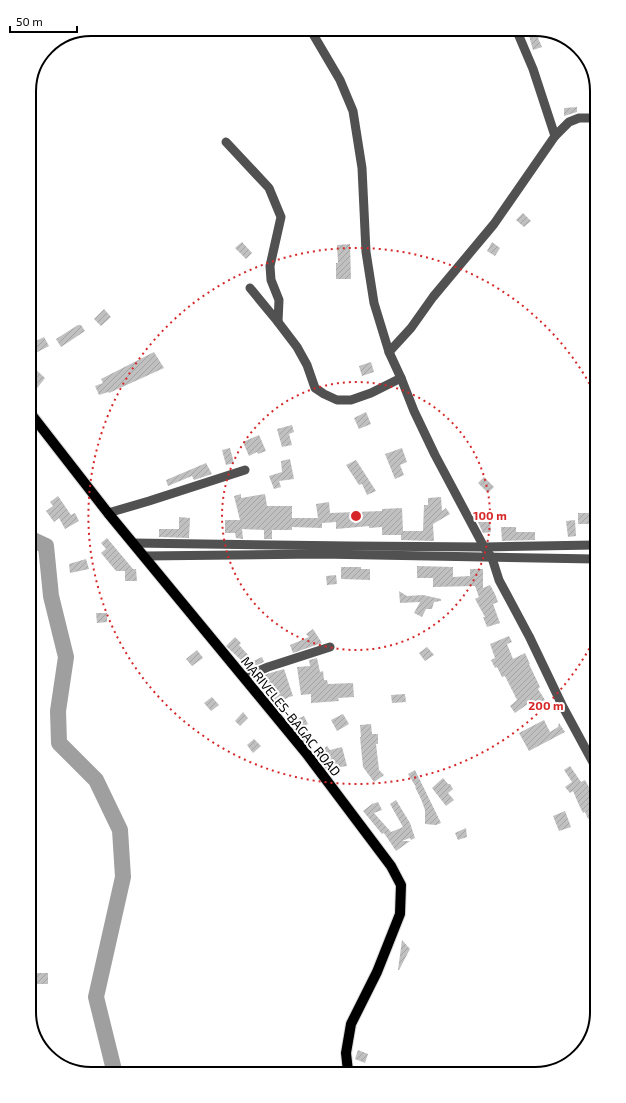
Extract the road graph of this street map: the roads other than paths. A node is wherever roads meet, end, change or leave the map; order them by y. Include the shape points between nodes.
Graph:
1 (314, 36) edge
2 (519, 36) edge
3 (590, 118) edge
4 (555, 136) junction
5 (226, 142) dead end
6 (250, 288) dead end
7 (278, 322) junction
8 (389, 352) junction
9 (401, 378) junction
10 (36, 420) edge
11 (245, 470) dead end
12 (108, 513) junction
13 (134, 543) junction
14 (590, 545) edge
15 (484, 547) junction
16 (145, 556) junction
17 (492, 558) junction
18 (590, 559) edge
19 (330, 647) dead end
20 (244, 677) junction
21 (590, 757) edge
22 (348, 1067) edge

1 - 8 street via 340,80 353,111 362,168 366,252 372,296
2 - 4 street via 533,69
3 - 4 street via 579,118 569,122
4 - 8 street via 494,224
5 - 7 street via 269,188 281,217 270,266 271,280 279,300
6 - 7 street
7 - 9 street via 297,347 315,388 332,399 358,398
8 - 9 street
9 - 15 street via 435,455
10 - 12 main road, MARIVELES-BAGAC ROAD
11 - 12 street
12 - 13 main road, MARIVELES-BAGAC ROAD
13 - 15 street
13 - 16 main road, MARIVELES-BAGAC ROAD
14 - 15 street
15 - 17 street
16 - 17 street via 321,554
16 - 20 main road, MARIVELES-BAGAC ROAD
17 - 18 street
17 - 21 street via 499,580
19 - 20 street
20 - 22 main road, MARIVELES-BAGAC ROAD via 311,759 391,866 401,884 400,914 377,972 351,1024 346,1053

